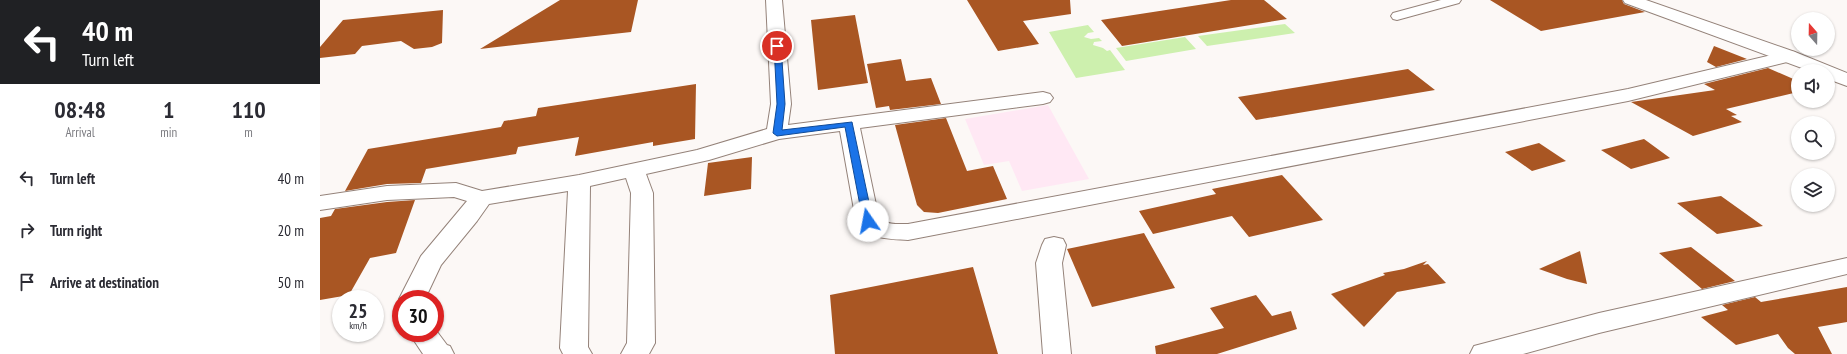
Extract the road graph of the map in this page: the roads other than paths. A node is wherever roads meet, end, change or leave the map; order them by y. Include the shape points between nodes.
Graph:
1 (774, 0) edge
2 (1455, 0) edge
3 (1631, 0) edge
4 (1397, 16) dead end
5 (1788, 56) junction
6 (1808, 64) edge
7 (1835, 75) edge
8 (1847, 80) edge
9 (1043, 98) dead end
10 (849, 124) junction
11 (777, 133) junction
12 (634, 171) junction
13 (579, 182) junction
14 (481, 198) junction
15 (320, 203) edge
16 (1054, 245) dead end
17 (1847, 266) edge
18 (416, 290) edge
19 (429, 342) edge
20 (440, 354) edge
21 (578, 354) edge
22 (635, 354) edge
23 (1057, 354) edge
24 (1484, 354) edge

1 - 11 street via 781,104
2 - 4 lane
3 - 5 street
5 - 6 street
5 - 10 street via 1628,95 908,232 885,231 872,227 868,221
7 - 8 street
9 - 10 street
10 - 11 street
11 - 12 street
12 - 13 street
12 - 22 street via 642,193 641,343
13 - 14 street
13 - 21 street via 574,348
14 - 15 street via 456,190 387,193
14 - 18 street via 430,262
16 - 23 street via 1049,263 1054,295
17 - 24 street via 1599,323
19 - 20 street

